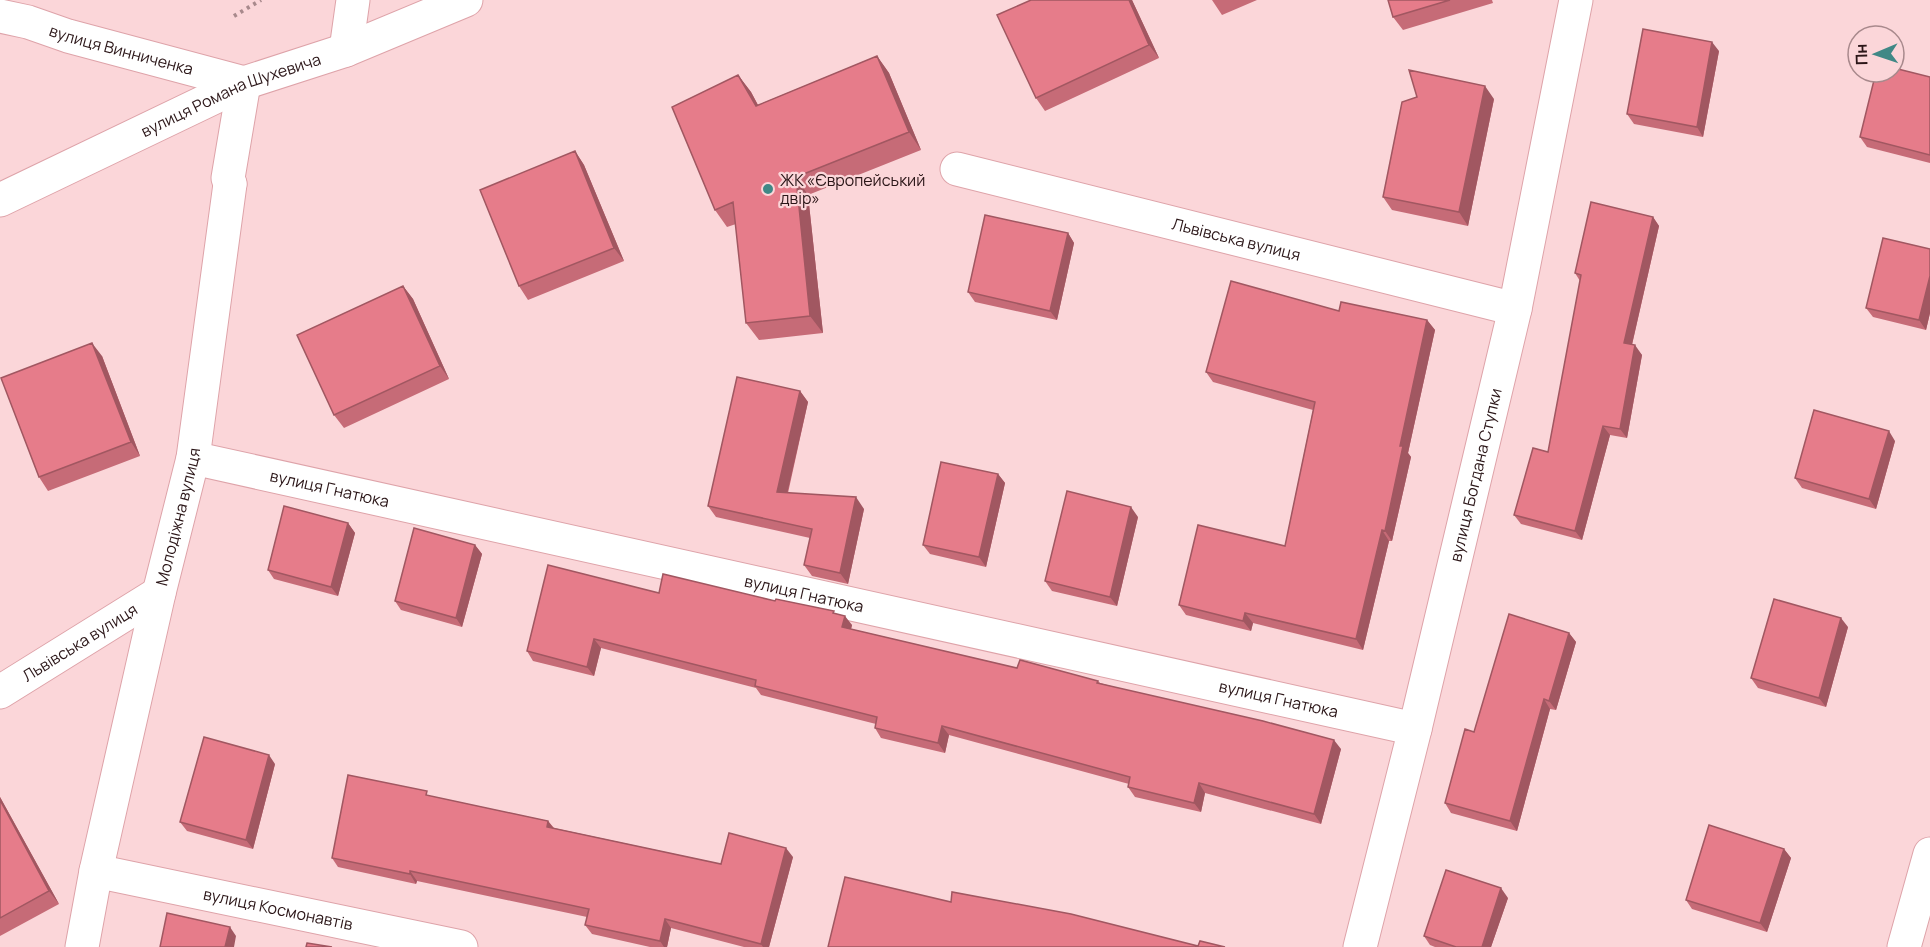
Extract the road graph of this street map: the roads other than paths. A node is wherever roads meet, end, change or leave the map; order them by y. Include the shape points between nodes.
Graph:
1 (353, 0) edge
2 (466, 0) edge
3 (1576, 0) edge
4 (0, 16) edge
5 (346, 50) junction
6 (244, 82) junction
7 (957, 169) dead end
8 (0, 200) edge
9 (1515, 309) junction
10 (192, 458) junction
11 (159, 593) junction
12 (0, 692) edge
13 (1415, 729) junction
14 (1930, 854) edge
15 (96, 871) junction
16 (82, 947) edge
17 (461, 947) edge
18 (1360, 947) edge
19 (1904, 947) edge

1 - 5 street
2 - 5 street, вулиця Романа Шухевича
3 - 9 street, вулиця Богдана Ступки
4 - 6 street, вулиця Винниченка
5 - 6 street, вулиця Романа Шухевича
6 - 8 street, вулиця Романа Шухевича
6 - 10 street, Молодіжна вулиця
7 - 9 street, Львівська вулиця
9 - 13 street, вулиця Богдана Ступки
10 - 11 street, Молодіжна вулиця
10 - 13 street, вулиця Гнатюка
11 - 12 street, Львівська вулиця
11 - 15 street, Молодіжна вулиця
13 - 18 street, вулиця Богдана Ступки
14 - 19 street
15 - 16 street, Молодіжна вулиця
15 - 17 street, вулиця Космонавтів

